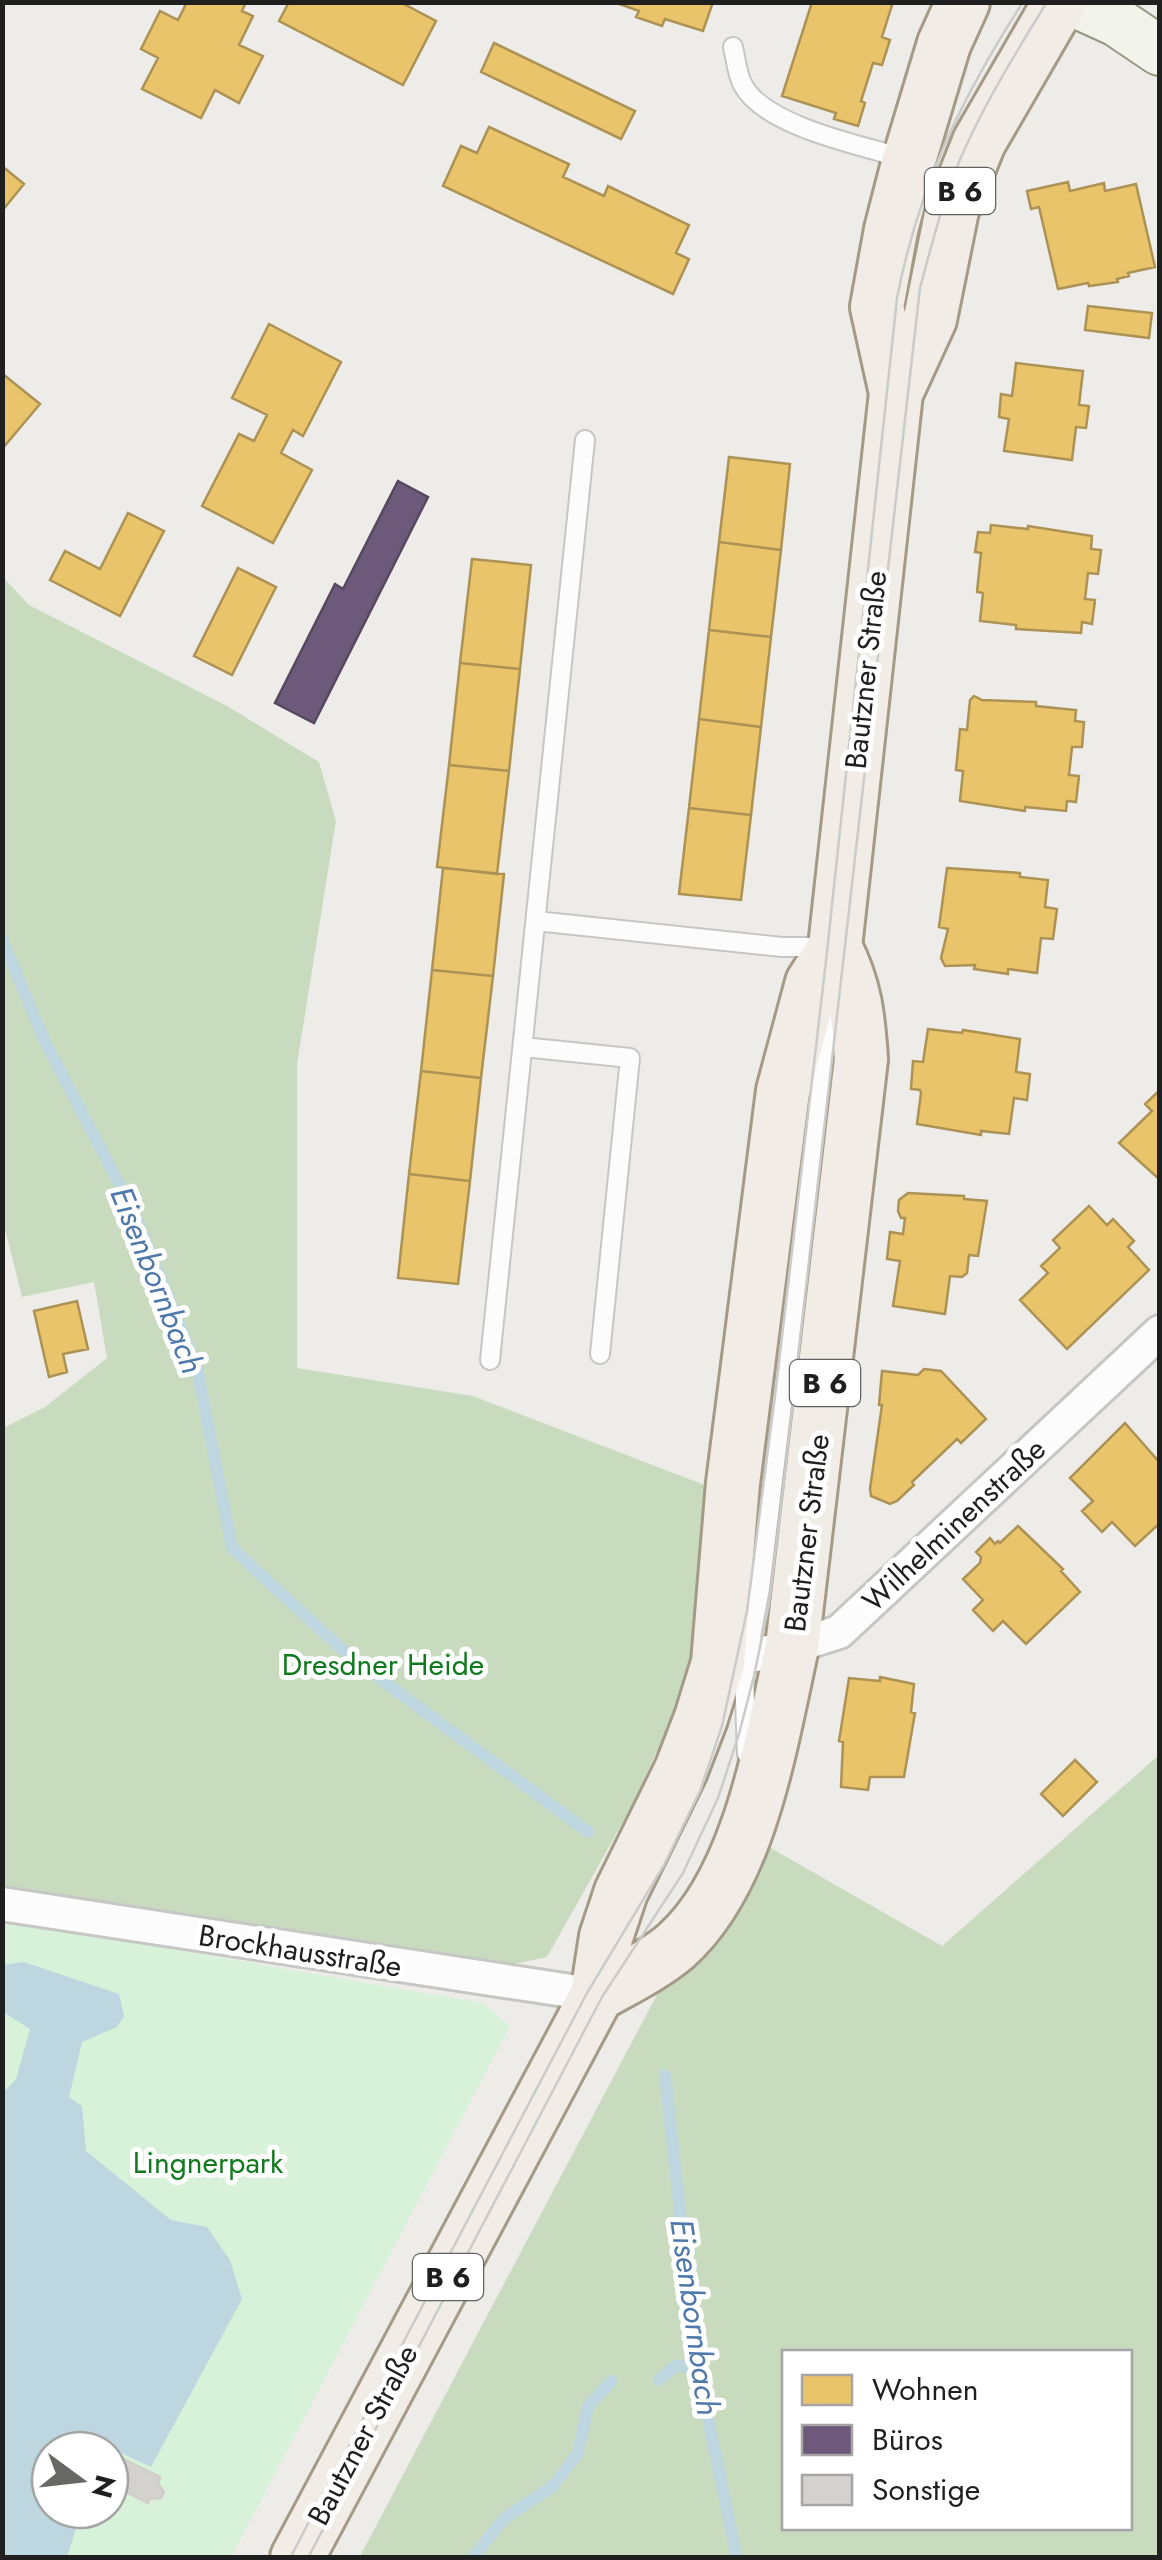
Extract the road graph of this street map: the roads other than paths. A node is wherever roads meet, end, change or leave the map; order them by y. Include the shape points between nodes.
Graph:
1 (963, 2) edge
2 (1060, 2) edge
3 (1073, 2) edge
4 (734, 48) dead end
5 (1160, 50) edge
6 (909, 160) junction
7 (904, 326) dead end
8 (896, 393) junction
9 (586, 440) dead end
10 (536, 921) junction
11 (835, 946) junction
12 (523, 1047) junction
13 (1160, 1332) edge
14 (600, 1354) dead end
15 (490, 1360) dead end
16 (760, 1588) junction
17 (752, 1655) junction
18 (2, 1904) edge
19 (597, 1995) junction
20 (298, 2558) edge

1 - 6 main road, Bautzner Straße / B 6
2 - 8 main road, Bautzner Straße / B 6 via 979,142 952,210 930,319
3 - 5 main road
4 - 6 lane via 743,87 774,114
6 - 8 main road, Bautzner Straße / B 6 via 877,307
7 - 8 lane
8 - 11 main road, Bautzner Straße / B 6
9 - 10 lane
10 - 11 lane via 782,948
10 - 12 lane
11 - 16 lane
11 - 17 main road, Bautzner Straße / B 6 via 858,1006 860,1059
11 - 17 main road, Bautzner Straße / B 6 via 812,983 783,1091 733,1483
12 - 14 lane via 630,1058
12 - 15 lane
13 - 17 street, Wilhelminenstraße via 839,1632
16 - 17 lane
16 - 17 lane
17 - 19 main road, Bautzner Straße / B 6 via 702,1718 621,1892
17 - 19 main road, Bautzner Straße / B 6 via 752,1820 703,1916 676,1946
18 - 19 street, Brockhausstraße
19 - 20 main road, Bautzner Straße / B 6

